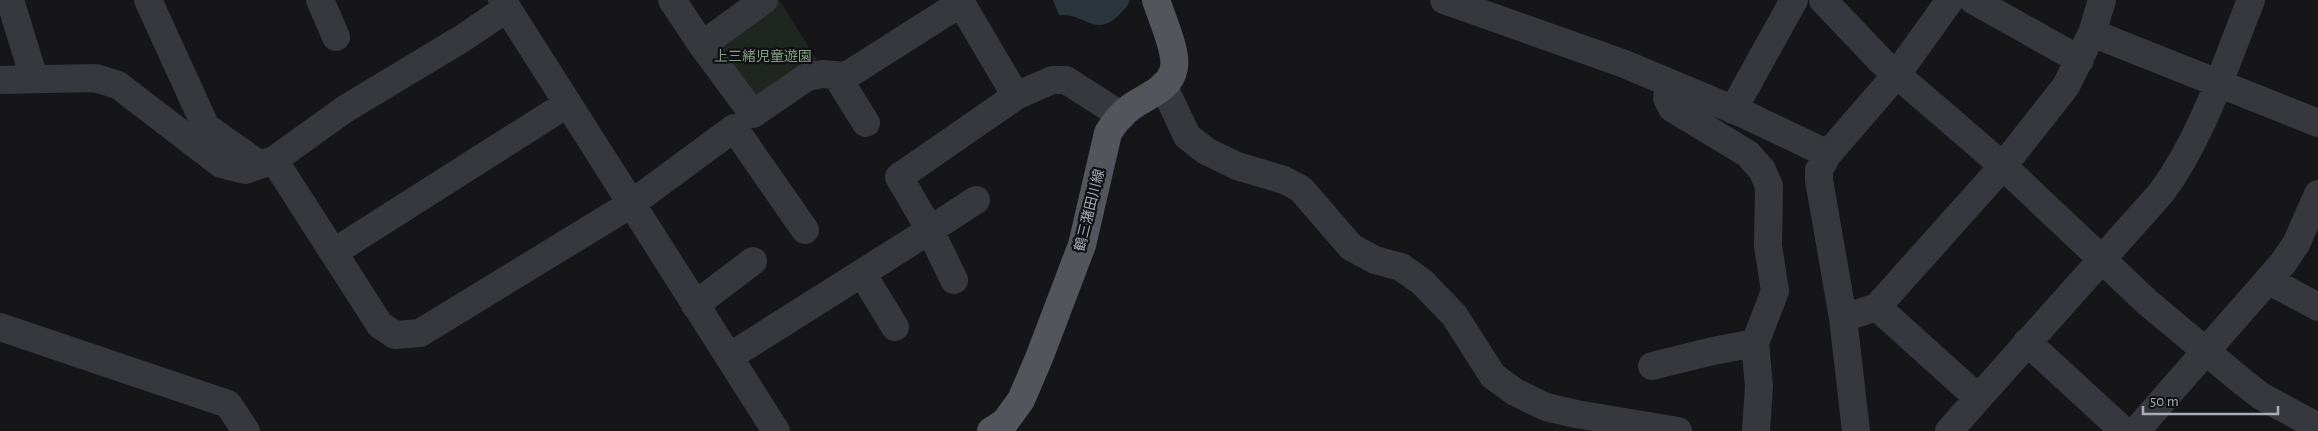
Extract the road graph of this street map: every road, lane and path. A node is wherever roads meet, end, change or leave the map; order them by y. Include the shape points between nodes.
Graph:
1 (10, 0) edge
2 (148, 0) edge
3 (320, 0) edge
4 (672, 0) edge
5 (764, 0) edge
6 (1156, 0) edge
7 (1444, 0) edge
8 (1794, 0) edge
9 (1823, 0) edge
10 (1950, 0) edge
11 (1973, 0) edge
12 (2102, 0) edge
13 (2251, 0) edge
14 (504, 4) edge
15 (2092, 33) junction
16 (336, 37) dead end
17 (702, 45) junction
18 (2080, 60) junction
19 (1896, 74) junction
20 (836, 75) junction
21 (34, 78) junction
22 (0, 80) edge
23 (1670, 83) junction
24 (2218, 84) junction
25 (1163, 85) junction
26 (1016, 96) junction
27 (567, 104) junction
28 (1734, 110) junction
29 (1122, 116) junction
30 (866, 123) dead end
31 (2318, 123) edge
32 (1828, 154) junction
33 (267, 163) junction
34 (2004, 166) junction
35 (2318, 194) edge
36 (976, 200) dead end
37 (631, 204) junction
38 (805, 230) dead end
39 (930, 230) junction
40 (334, 252) junction
41 (2102, 259) junction
42 (753, 261) dead end
43 (862, 273) junction
44 (954, 280) dead end
45 (2268, 280) junction
46 (695, 305) junction
47 (1877, 307) junction
48 (2318, 307) edge
49 (1843, 318) junction
50 (895, 327) dead end
51 (0, 328) edge
52 (2027, 342) junction
53 (1755, 344) junction
54 (2204, 351) junction
55 (729, 357) junction
56 (1652, 366) dead end
57 (1977, 397) junction
58 (1554, 420) edge
59 (2314, 428) edge
60 (246, 431) edge
61 (776, 431) edge
62 (991, 431) edge
63 (1678, 431) edge
64 (1756, 431) edge
65 (1856, 431) edge
66 (1949, 431) edge
67 (2124, 431) edge
68 (2136, 431) edge

1 - 21 street
2 - 33 street via 206,127
3 - 16 street
4 - 17 street
5 - 17 street
6 - 25 main road, 鶴三潴田川線 via 1171,46 1174,67
7 - 23 street
8 - 28 street
9 - 19 street
10 - 19 street
11 - 18 street
12 - 15 street
13 - 24 street
14 - 27 street
14 - 33 street via 463,38 345,109
15 - 18 street
15 - 24 street
17 - 20 street via 753,114 807,77
18 - 34 street via 2066,86
19 - 32 street
19 - 34 street
20 - 26 street via 846,76 961,3
20 - 30 street
21 - 22 street
21 - 33 street via 95,78 118,85 221,164 245,170
23 - 28 street
23 - 53 street via 1667,98 1672,108 1748,154 1762,170 1769,186 1768,246 1776,291
24 - 31 street
24 - 41 street via 2175,175
25 - 29 main road, 鶴三潴田川線
25 - 58 street via 1187,136 1206,151 1237,166 1284,180 1301,190 1351,247 1375,260 1401,267 1422,282 1454,315 1493,376
26 - 29 street via 1052,80 1066,80
26 - 39 street via 899,177
27 - 37 street
27 - 40 street
28 - 32 street
29 - 62 main road, 鶴三潴田川線 via 1108,133 1082,246 1039,358 1021,400 1005,422
32 - 49 street via 1819,170 1819,180
33 - 40 street
34 - 41 street
34 - 47 street
35 - 45 street via 2296,244
36 - 39 street
37 - 38 street via 734,128
37 - 40 street via 420,333 395,335 380,325
37 - 46 street
39 - 43 street
39 - 44 street
41 - 52 street
41 - 54 street
42 - 46 street
43 - 50 street
43 - 55 street
45 - 48 street
45 - 54 street
46 - 55 street
47 - 49 street
47 - 57 street
49 - 65 street
51 - 60 street via 228,404
52 - 57 street
52 - 67 street
53 - 56 street
53 - 64 street via 1759,386
54 - 59 street via 2261,396
54 - 68 street
55 - 61 street
57 - 66 street
58 - 63 street via 1576,414

